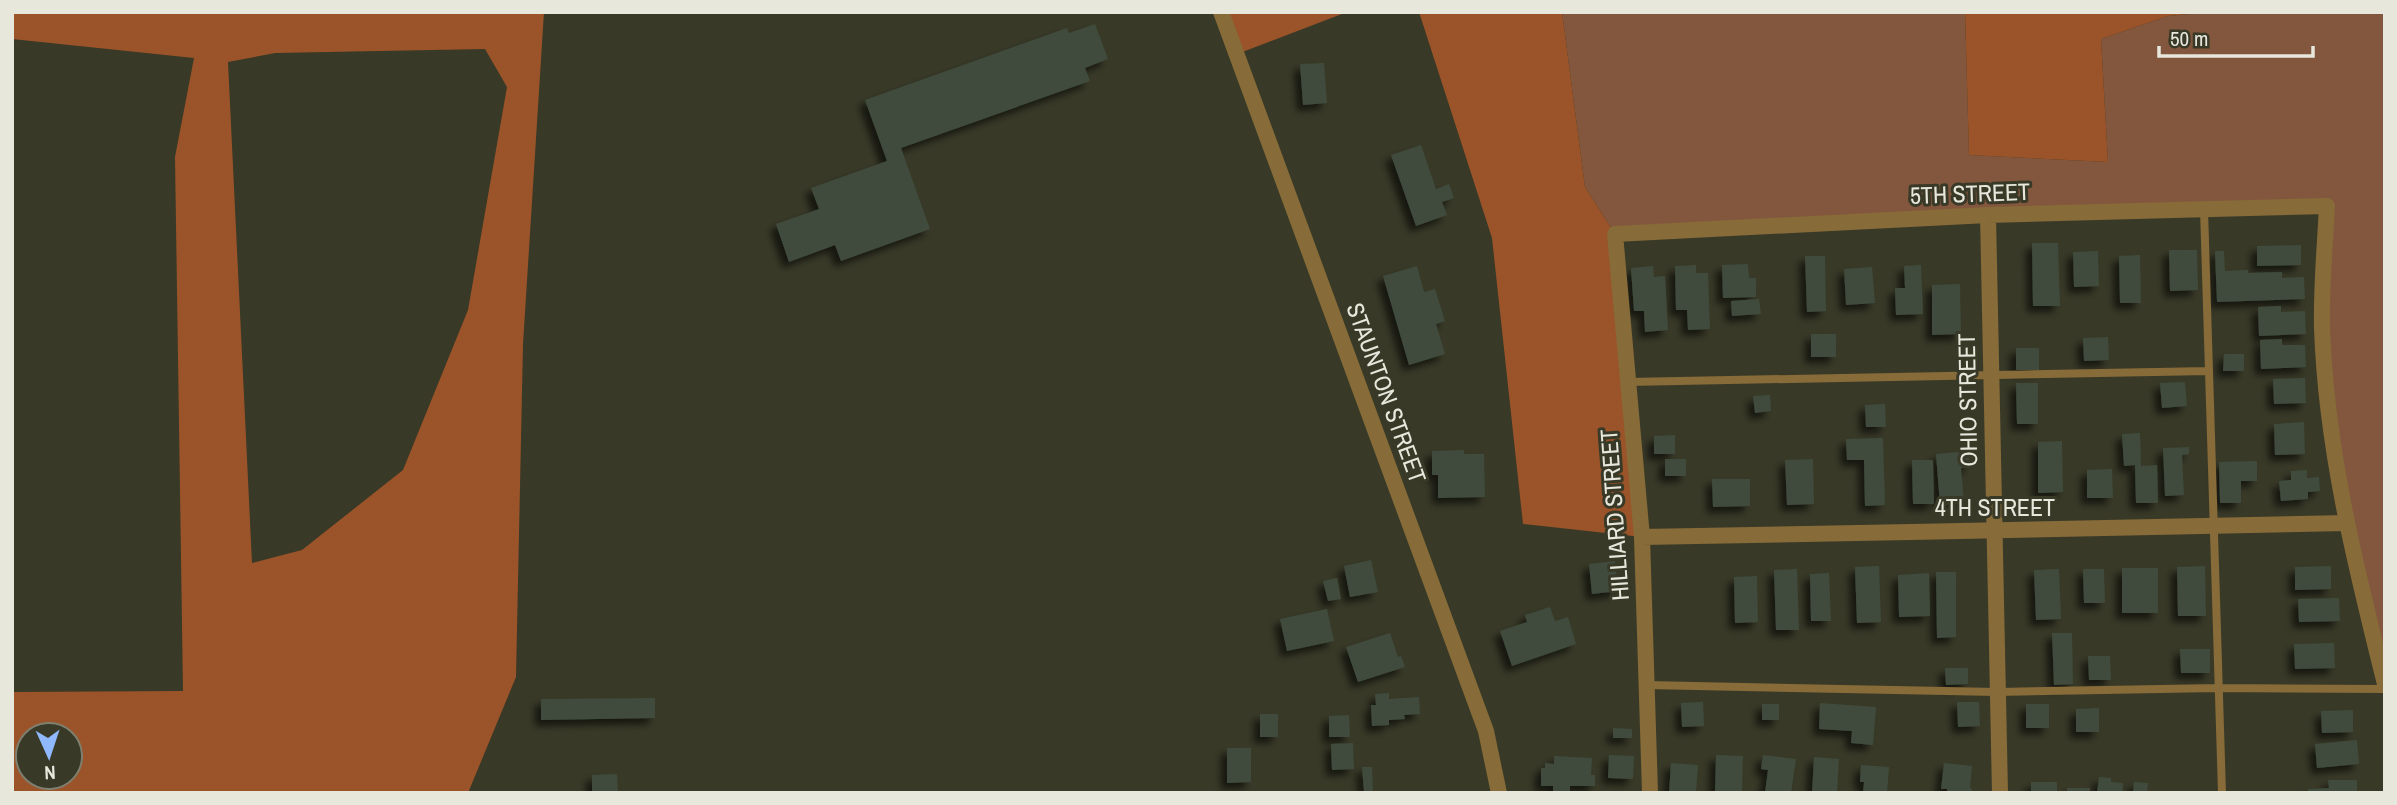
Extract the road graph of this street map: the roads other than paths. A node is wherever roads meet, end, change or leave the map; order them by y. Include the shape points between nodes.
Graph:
1 (1221, 12) edge
2 (2204, 209) junction
3 (1988, 215) junction
4 (1615, 234) joint
5 (2209, 371) junction
6 (1990, 375) junction
7 (1628, 383) junction
8 (2347, 523) junction
9 (2213, 526) junction
10 (1993, 530) junction
11 (1642, 537) junction
12 (1646, 685) junction
13 (2385, 687) edge
14 (2218, 688) junction
15 (1997, 692) junction
16 (1499, 793) edge
17 (1650, 793) edge
18 (2000, 793) edge
19 (2222, 793) edge

1 - 16 street, STAUNTON STREET via 1486,731
2 - 3 street, 5TH STREET
2 - 5 lane
2 - 8 street, 5TH STREET via 2327,206 2322,327 2330,428
3 - 4 street, 5TH STREET
3 - 6 street, OHIO STREET
4 - 7 street, HILLIARD STREET
5 - 6 lane
5 - 9 lane
6 - 7 lane
6 - 10 street, OHIO STREET
7 - 11 street, HILLIARD STREET
8 - 9 street, 4TH STREET
8 - 13 street
9 - 10 street, 4TH STREET
9 - 14 lane
10 - 11 street, 4TH STREET
10 - 15 street, OHIO STREET
11 - 12 street, HILLIARD STREET
12 - 15 lane
12 - 17 street, HILLIARD STREET
13 - 14 lane
14 - 15 lane
14 - 19 lane
15 - 18 street, OHIO STREET

